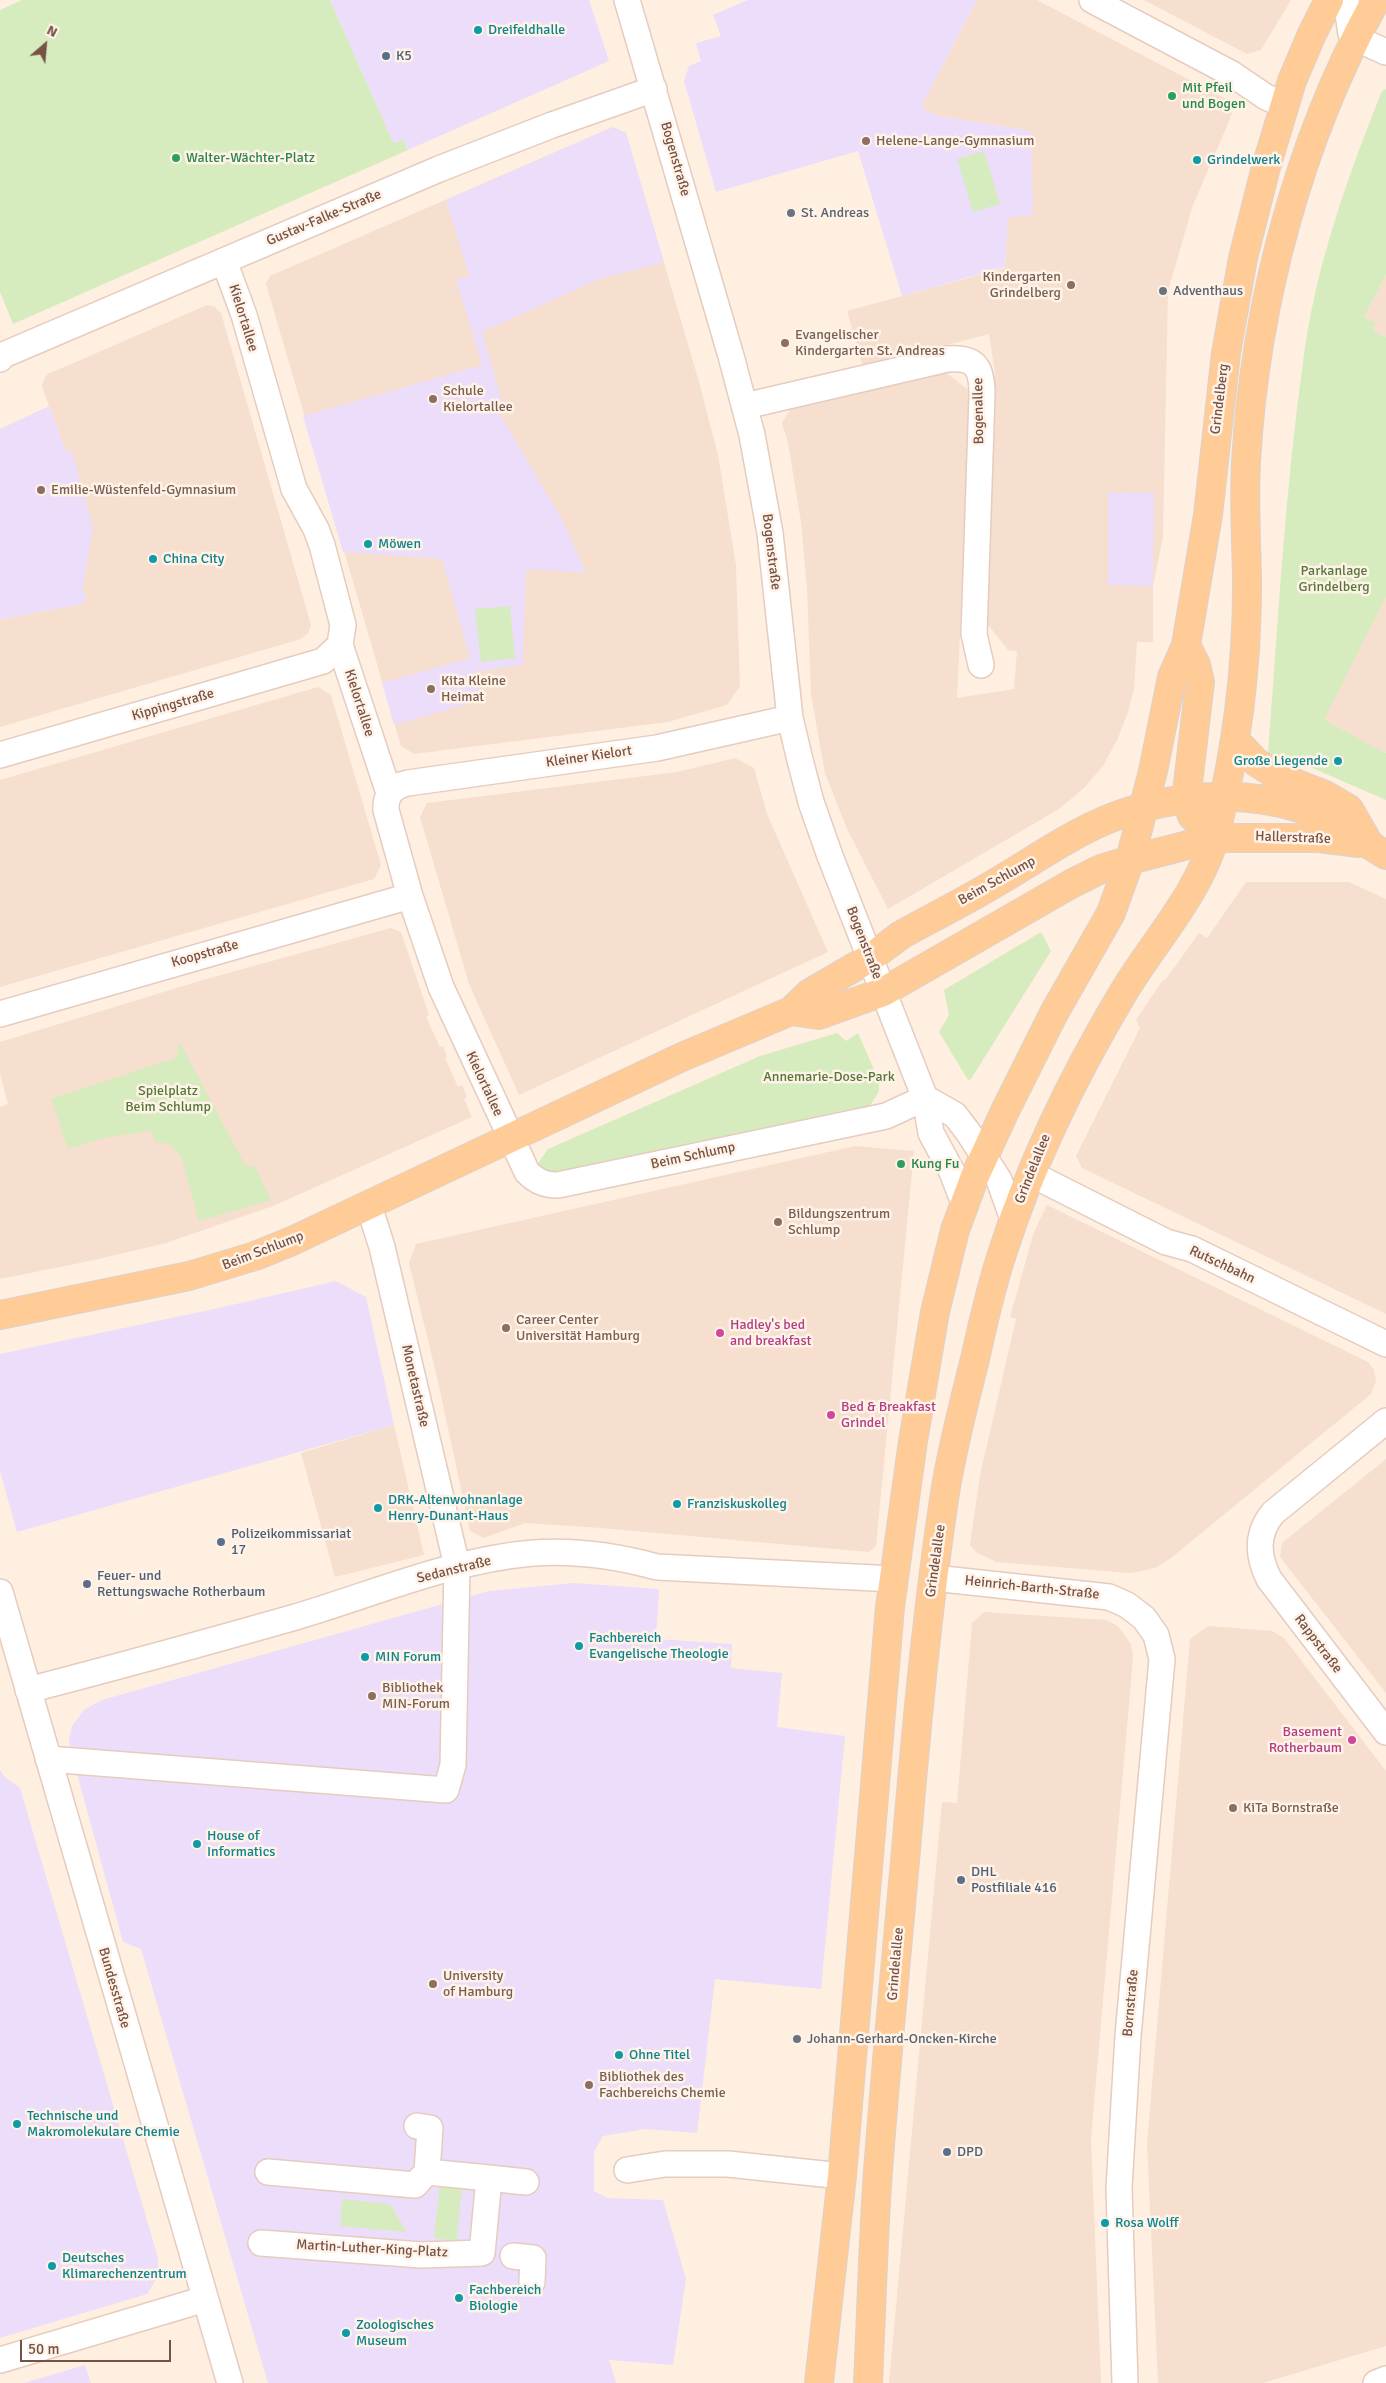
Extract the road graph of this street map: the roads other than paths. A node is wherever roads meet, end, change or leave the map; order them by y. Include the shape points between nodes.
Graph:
1 (627, 0) edge
2 (1092, 0) edge
3 (1329, 0) edge
4 (1346, 0) edge
5 (1376, 0) edge
6 (1355, 38) junction
7 (1383, 51) edge
8 (654, 89) junction
9 (1275, 101) junction
10 (224, 262) junction
11 (0, 357) edge
12 (745, 406) junction
13 (340, 645) junction
14 (1186, 645) junction
15 (982, 665) dead end
16 (790, 718) junction
17 (1235, 740) junction
18 (0, 755) edge
19 (389, 793) junction
20 (1222, 798) junction
21 (1186, 800) junction
22 (1144, 807) junction
23 (1215, 838) junction
24 (1378, 850) edge
25 (1130, 860) junction
26 (410, 896) junction
27 (870, 958) junction
28 (883, 992) junction
29 (791, 1011) junction
30 (0, 1014) edge
31 (925, 1098) junction
32 (509, 1138) junction
33 (984, 1155) junction
34 (1031, 1174) junction
35 (964, 1203) junction
36 (369, 1206) junction
37 (1013, 1219) junction
38 (0, 1316) edge
39 (1386, 1344) edge
40 (1386, 1421) edge
41 (457, 1566) junction
42 (934, 1578) junction
43 (894, 1579) junction
44 (0, 1592) edge
45 (1150, 1626) joint
46 (28, 1690) junction
47 (1386, 1732) edge
48 (48, 1759) junction
49 (417, 2126) dead end
50 (627, 2170) dead end
51 (268, 2172) dead end
52 (427, 2172) junction
53 (842, 2176) junction
54 (489, 2178) junction
55 (526, 2182) dead end
56 (261, 2243) dead end
57 (500, 2254) junction
58 (532, 2282) dead end
59 (205, 2299) junction
60 (0, 2360) edge
61 (1124, 2374) edge
62 (1386, 2379) edge
63 (230, 2383) edge
64 (819, 2383) edge
65 (868, 2383) edge
66 (1376, 2383) edge

1 - 8 street, Bogenstraße
2 - 9 street via 1232,74
3 - 9 main road, Grindelberg
4 - 6 street via 1349,30
5 - 6 main road
6 - 7 street
6 - 17 main road via 1330,91 1294,198 1272,281 1255,371 1246,463 1244,526 1247,573
8 - 10 street, Gustav-Falke-Straße via 439,169
8 - 12 street, Bogenstraße
9 - 14 main road, Grindelberg via 1238,283 1219,404 1208,515
10 - 11 street, Gustav-Falke-Straße
10 - 13 street, Kielortallee via 244,315 294,489 322,545 343,625
12 - 15 street, Bogenallee via 947,359 962,358 976,364 982,377 982,395 974,634
12 - 16 street, Bogenstraße via 770,533
13 - 18 street, Kippingstraße via 323,661
13 - 19 street, Kielortallee
14 - 21 main road via 1196,664 1200,682
14 - 22 main road, Grindelberg via 1172,677
16 - 19 street, Kleiner Kielort via 657,748 404,784
16 - 27 street, Bogenstraße via 811,802
17 - 20 main road
17 - 24 main road via 1256,762 1279,777 1325,794 1349,809
19 - 26 street, Kielortallee via 386,810
20 - 21 main road, Beim Schlump
20 - 23 main road, Grindelallee
20 - 24 main road, Hallerstraße via 1246,798 1298,807 1338,825
21 - 22 main road, Beim Schlump
21 - 23 main road via 1192,816
22 - 25 main road
22 - 27 main road, Beim Schlump via 1106,820 1070,839 901,935
23 - 24 main road, Hallerstraße via 1319,838
23 - 25 main road
23 - 34 main road, Grindelallee via 1193,887 1138,968 1073,1081
25 - 28 main road via 1101,869 1071,884
25 - 33 main road via 1110,913 1054,1013
26 - 30 street, Koopstraße
26 - 32 street, Kielortallee via 451,1014
27 - 28 street, Bogenstraße
27 - 29 main road, Beim Schlump via 810,993
28 - 29 main road via 819,1015
28 - 31 street, Bogenstraße
29 - 32 main road, Beim Schlump via 707,1046
31 - 32 street, Beim Schlump via 886,1116 558,1185 539,1182 527,1172
31 - 33 street via 955,1115
31 - 35 street, Bogenstraße via 931,1133
32 - 36 main road, Beim Schlump
33 - 35 main road
33 - 37 street via 999,1180
34 - 37 main road, Grindelallee
34 - 39 street, Rutschbahn via 1166,1242 1192,1249
35 - 43 main road via 943,1275 930,1339
36 - 38 main road, Beim Schlump via 292,1241 223,1267
36 - 41 street, Monetastraße via 382,1246
37 - 42 main road, Grindelallee via 999,1262 960,1420 946,1487
40 - 47 street, Rappstraße via 1274,1514 1263,1528 1259,1550 1274,1585
41 - 43 street, Sedanstraße via 533,1553 577,1553 657,1567
41 - 46 street, Sedanstraße via 198,1646
41 - 48 street, Monetastraße via 453,1765 446,1790
42 - 45 street, Heinrich-Barth-Straße via 1099,1594 1127,1604
42 - 65 main road, Grindelallee via 923,1649 878,2169
43 - 53 main road
44 - 46 street, Bundesstraße
45 - 61 street, Bornstraße via 1160,1646 1162,1659 1125,2082 1119,2188
46 - 48 street, Bundesstraße
48 - 59 street, Bundesstraße
49 - 52 street via 430,2128
50 - 53 street via 665,2164 728,2164
51 - 52 street via 414,2185
52 - 54 street
53 - 64 main road
54 - 55 street
54 - 57 street
56 - 57 street, Martin-Luther-King-Platz via 420,2255
57 - 58 street via 533,2258
59 - 60 street
59 - 63 street, Bundesstraße
62 - 66 street

